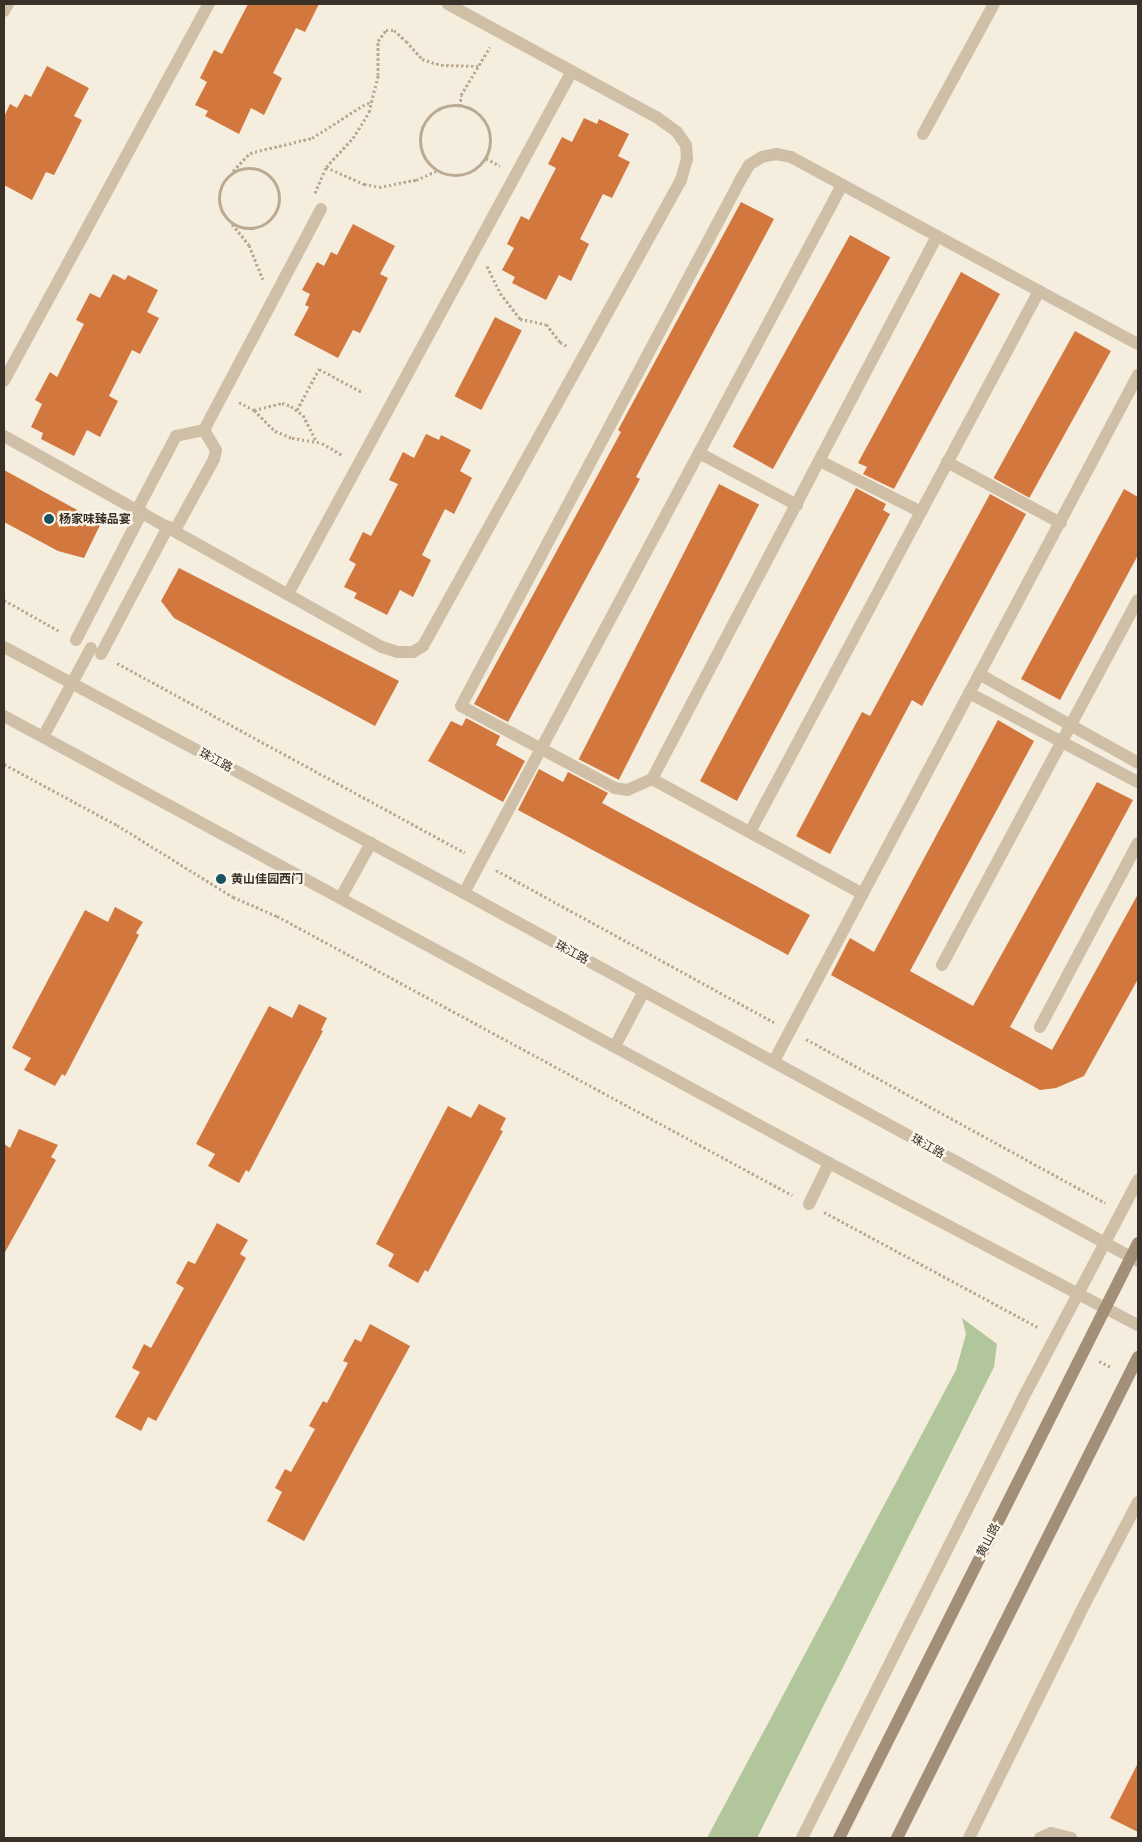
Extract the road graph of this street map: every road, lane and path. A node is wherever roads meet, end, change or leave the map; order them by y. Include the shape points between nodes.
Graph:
1 (8, 4) edge
2 (209, 4) edge
3 (448, 4) edge
4 (994, 4) edge
5 (4, 12) edge
6 (499, 32) junction
7 (478, 66) junction
8 (572, 71) junction
9 (372, 104) junction
10 (460, 106) junction
11 (923, 134) dead end
12 (326, 167) junction
13 (436, 171) junction
14 (233, 172) junction
15 (842, 185) junction
16 (321, 209) joint
17 (229, 221) junction
18 (937, 236) junction
19 (476, 248) junction
20 (1039, 291) junction
21 (271, 304) junction
22 (1138, 344) edge
23 (584, 356) junction
24 (1138, 375) edge
25 (4, 382) edge
26 (362, 392) dead end
27 (222, 396) junction
28 (254, 410) junction
29 (297, 410) junction
30 (204, 430) junction
31 (4, 436) edge
32 (317, 442) junction
33 (699, 453) junction
34 (820, 461) junction
35 (947, 462) junction
36 (359, 464) junction
37 (797, 505) junction
38 (140, 511) junction
39 (921, 512) junction
40 (1062, 523) junction
41 (171, 529) junction
42 (288, 594) junction
43 (4, 600) edge
44 (1138, 600) edge
45 (76, 640) joint
46 (4, 647) edge
47 (96, 651) junction
48 (979, 674) junction
49 (72, 683) junction
50 (969, 693) junction
51 (4, 716) edge
52 (1071, 725) junction
53 (43, 737) junction
54 (1062, 742) junction
55 (542, 749) junction
56 (1138, 763) edge
57 (4, 764) edge
58 (652, 779) junction
59 (1138, 782) edge
60 (750, 832) junction
61 (371, 843) junction
62 (1138, 843) edge
63 (481, 862) junction
64 (464, 893) junction
65 (863, 894) junction
66 (341, 898) junction
67 (942, 965) dead end
68 (644, 991) junction
69 (1040, 1027) dead end
70 (790, 1031) junction
71 (615, 1046) junction
72 (774, 1061) junction
73 (829, 1164) junction
74 (1138, 1180) edge
75 (809, 1204) junction
76 (1121, 1212) junction
77 (1104, 1243) junction
78 (1138, 1243) edge
79 (1134, 1259) edge
80 (1078, 1293) junction
81 (1105, 1307) junction
82 (1138, 1325) edge
83 (1055, 1337) junction
84 (1083, 1352) junction
85 (1138, 1357) edge
86 (1128, 1376) junction
87 (1138, 1502) edge
88 (802, 1838) edge
89 (839, 1838) edge
90 (897, 1838) edge
91 (970, 1838) edge
92 (1040, 1838) edge
93 (1071, 1838) edge

1 - 5 street
2 - 25 street
3 - 6 street
4 - 11 street
6 - 7 path
6 - 8 street
7 - 9 path via 441,64 422,59 394,30 386,30 378,41 378,75
7 - 10 path via 461,95
8 - 19 street
8 - 23 street via 656,116 677,132 686,145 687,160 681,180
9 - 12 path via 353,138
9 - 14 path via 367,103 312,138 250,153
10 - 13 path via 437,110 421,128 421,152
10 - 13 path via 470,109 486,125 489,147 486,158 469,173 458,176
12 - 13 path via 379,187 416,180
12 - 16 path via 314,188 315,199
14 - 17 path via 221,186 218,196 223,214
14 - 17 path via 252,167 270,176 276,184 278,204 271,218 259,226 238,226
15 - 18 street
15 - 33 street
15 - 55 street via 790,157 776,154 762,157 749,165 741,179 461,706
16 - 21 street
17 - 21 path via 249,245
18 - 20 street
18 - 34 street
19 - 23 path via 500,293 520,319 546,324 560,342
19 - 36 street
20 - 22 street
20 - 35 street
21 - 27 street
23 - 42 street via 423,646 413,652 397,652 382,647
24 - 40 street
26 - 29 path via 319,369
27 - 28 path
27 - 30 street
28 - 29 path via 282,403
28 - 32 path via 275,431
29 - 32 path via 304,415
30 - 38 street via 176,436
30 - 41 street via 216,450 214,459
31 - 38 street
32 - 36 path
33 - 37 street
33 - 55 street
34 - 37 street
34 - 39 street
35 - 39 street
35 - 40 street
36 - 42 street
37 - 58 street
38 - 41 street
38 - 45 street
39 - 60 street
40 - 48 street
41 - 42 street
41 - 47 street
43 - 45 path
44 - 52 street
46 - 49 street, 珠江路
47 - 49 street
47 - 63 path
48 - 50 street
48 - 52 street
49 - 53 street
49 - 61 street, 珠江路
50 - 54 street
50 - 65 street
51 - 53 street
52 - 54 street
52 - 56 street
53 - 66 street
54 - 59 street
54 - 67 street
55 - 58 street via 615,788 627,790
55 - 63 street
57 - 75 path via 117,825 233,897 277,916
58 - 60 street
60 - 65 street
61 - 64 street, 珠江路
61 - 66 street
62 - 69 street
63 - 64 street
63 - 70 path
64 - 68 street, 珠江路
65 - 70 street
66 - 71 street
68 - 71 street
68 - 72 street, 珠江路
70 - 72 street
70 - 76 path
71 - 73 street
72 - 77 street, 珠江路
73 - 75 street
73 - 80 street
74 - 76 street
75 - 83 path
76 - 77 street
77 - 79 street, 珠江路
77 - 80 street
78 - 79 main road, 黄山路
79 - 81 main road, 黄山路
80 - 81 street
80 - 83 street
81 - 82 street
81 - 84 main road, 黄山路
83 - 88 street
84 - 86 path
84 - 89 main road, 黄山路
85 - 86 main road
86 - 90 main road
87 - 91 street
92 - 93 street via 1051,1833

